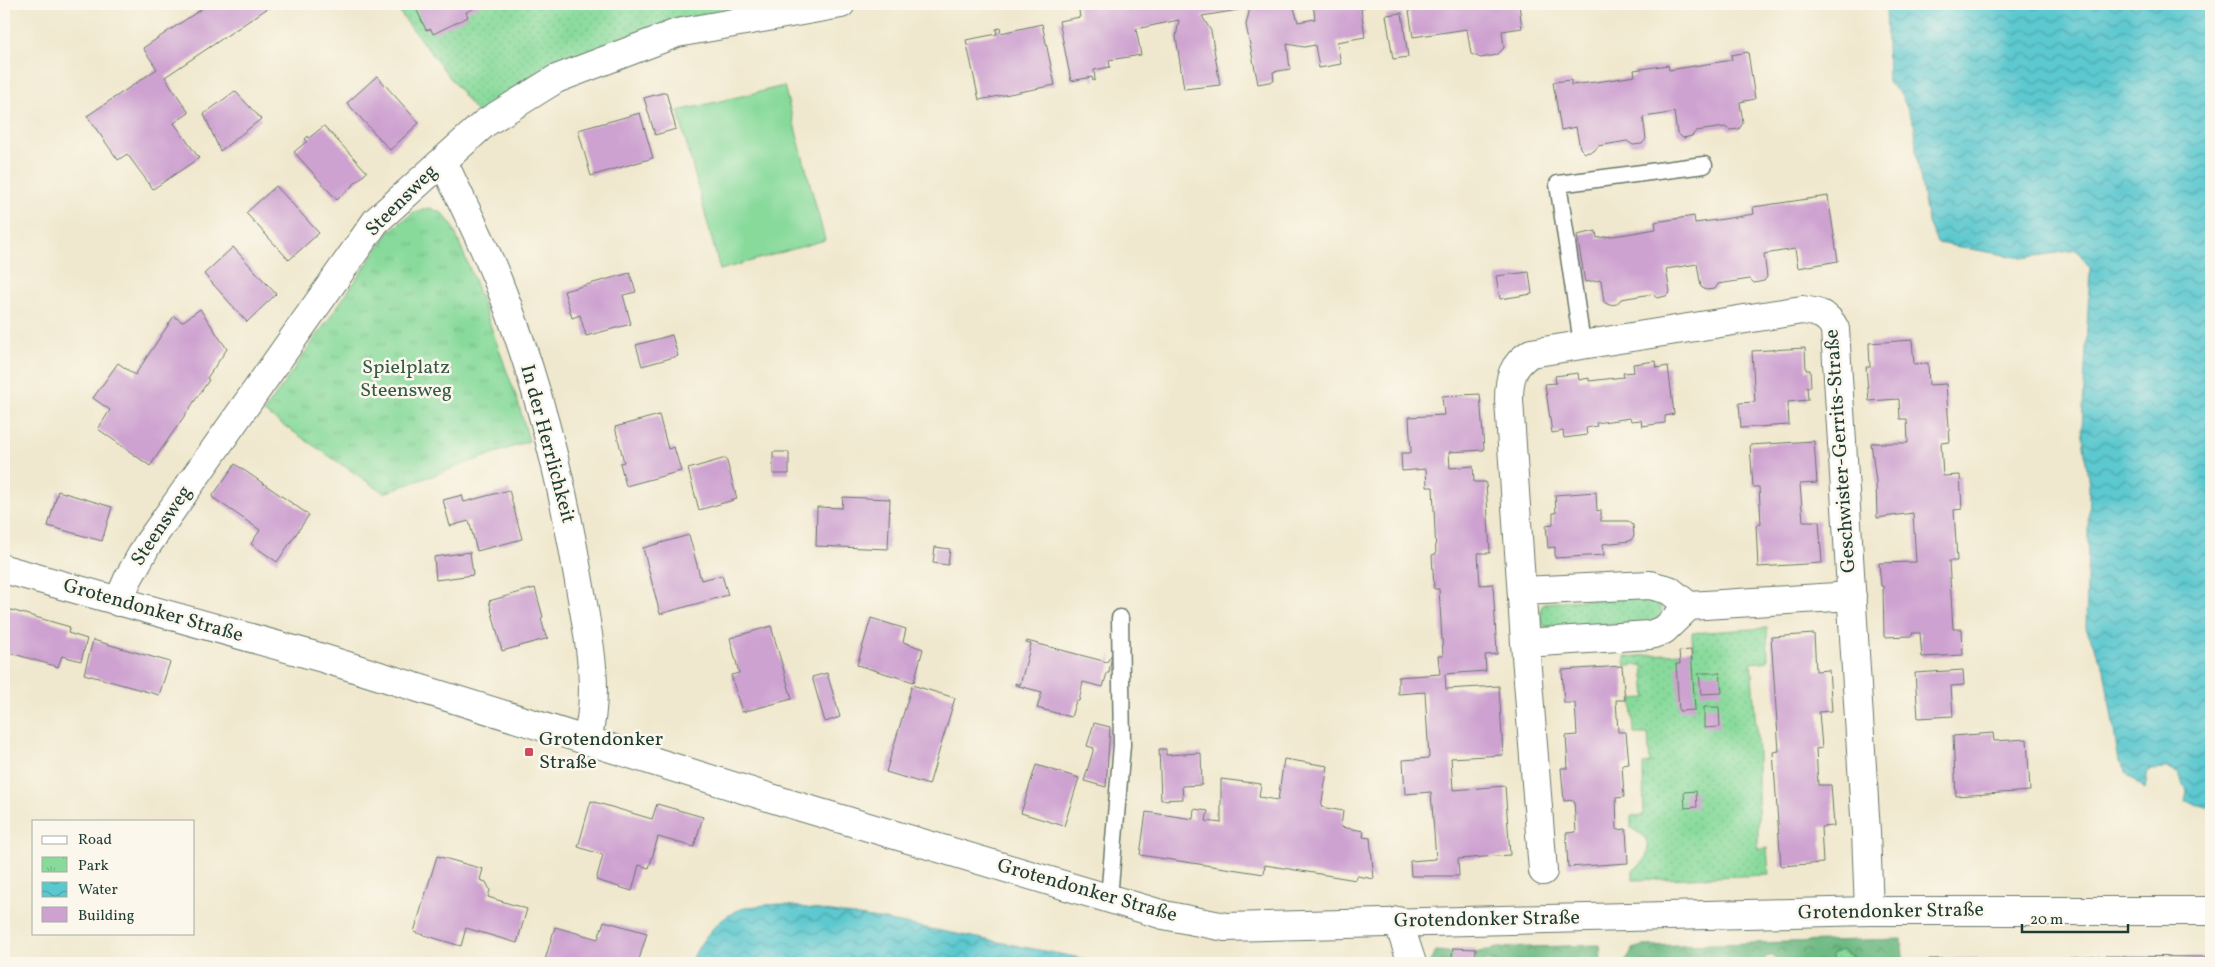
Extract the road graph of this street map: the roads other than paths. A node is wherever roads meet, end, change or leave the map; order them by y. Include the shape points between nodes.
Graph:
1 (841, 4) edge
2 (443, 161) junction
3 (1704, 165) dead end
4 (1582, 343) junction
5 (4, 569) edge
6 (1522, 591) junction
7 (1852, 596) junction
8 (118, 602) junction
9 (1689, 606) junction
10 (1120, 618) dead end
11 (1525, 643) junction
12 (587, 740) junction
13 (1543, 871) dead end
14 (1109, 898) junction
15 (1869, 911) junction
16 (2211, 911) edge
17 (1398, 921) junction
18 (1412, 963) edge

1 - 2 street, Steensweg via 677,33 556,79 485,123
2 - 8 street, Steensweg via 376,221 147,545
2 - 12 street, In der Herrlichkeit via 498,281 535,390 567,508 593,665 593,717
3 - 4 lane via 1558,184
4 - 6 street, Geschwister-Gerrits-Straße via 1531,353 1513,369 1509,381
4 - 7 street, Geschwister-Gerrits-Straße via 1802,310 1830,320 1835,329
5 - 8 street, Grotendonker Straße
6 - 9 street via 1650,585 1669,590
6 - 11 street, Geschwister-Gerrits-Straße
7 - 9 street, Geschwister-Gerrits-Straße
7 - 15 street, Geschwister-Gerrits-Straße
8 - 12 street, Grotendonker Straße via 319,657
9 - 11 street via 1664,630 1650,635
10 - 14 lane via 1122,745
11 - 13 street, Geschwister-Gerrits-Straße
12 - 14 street, Grotendonker Straße
14 - 17 street, Grotendonker Straße via 1164,915 1225,927
15 - 16 street, Grotendonker Straße
15 - 17 street, Grotendonker Straße
17 - 18 street

